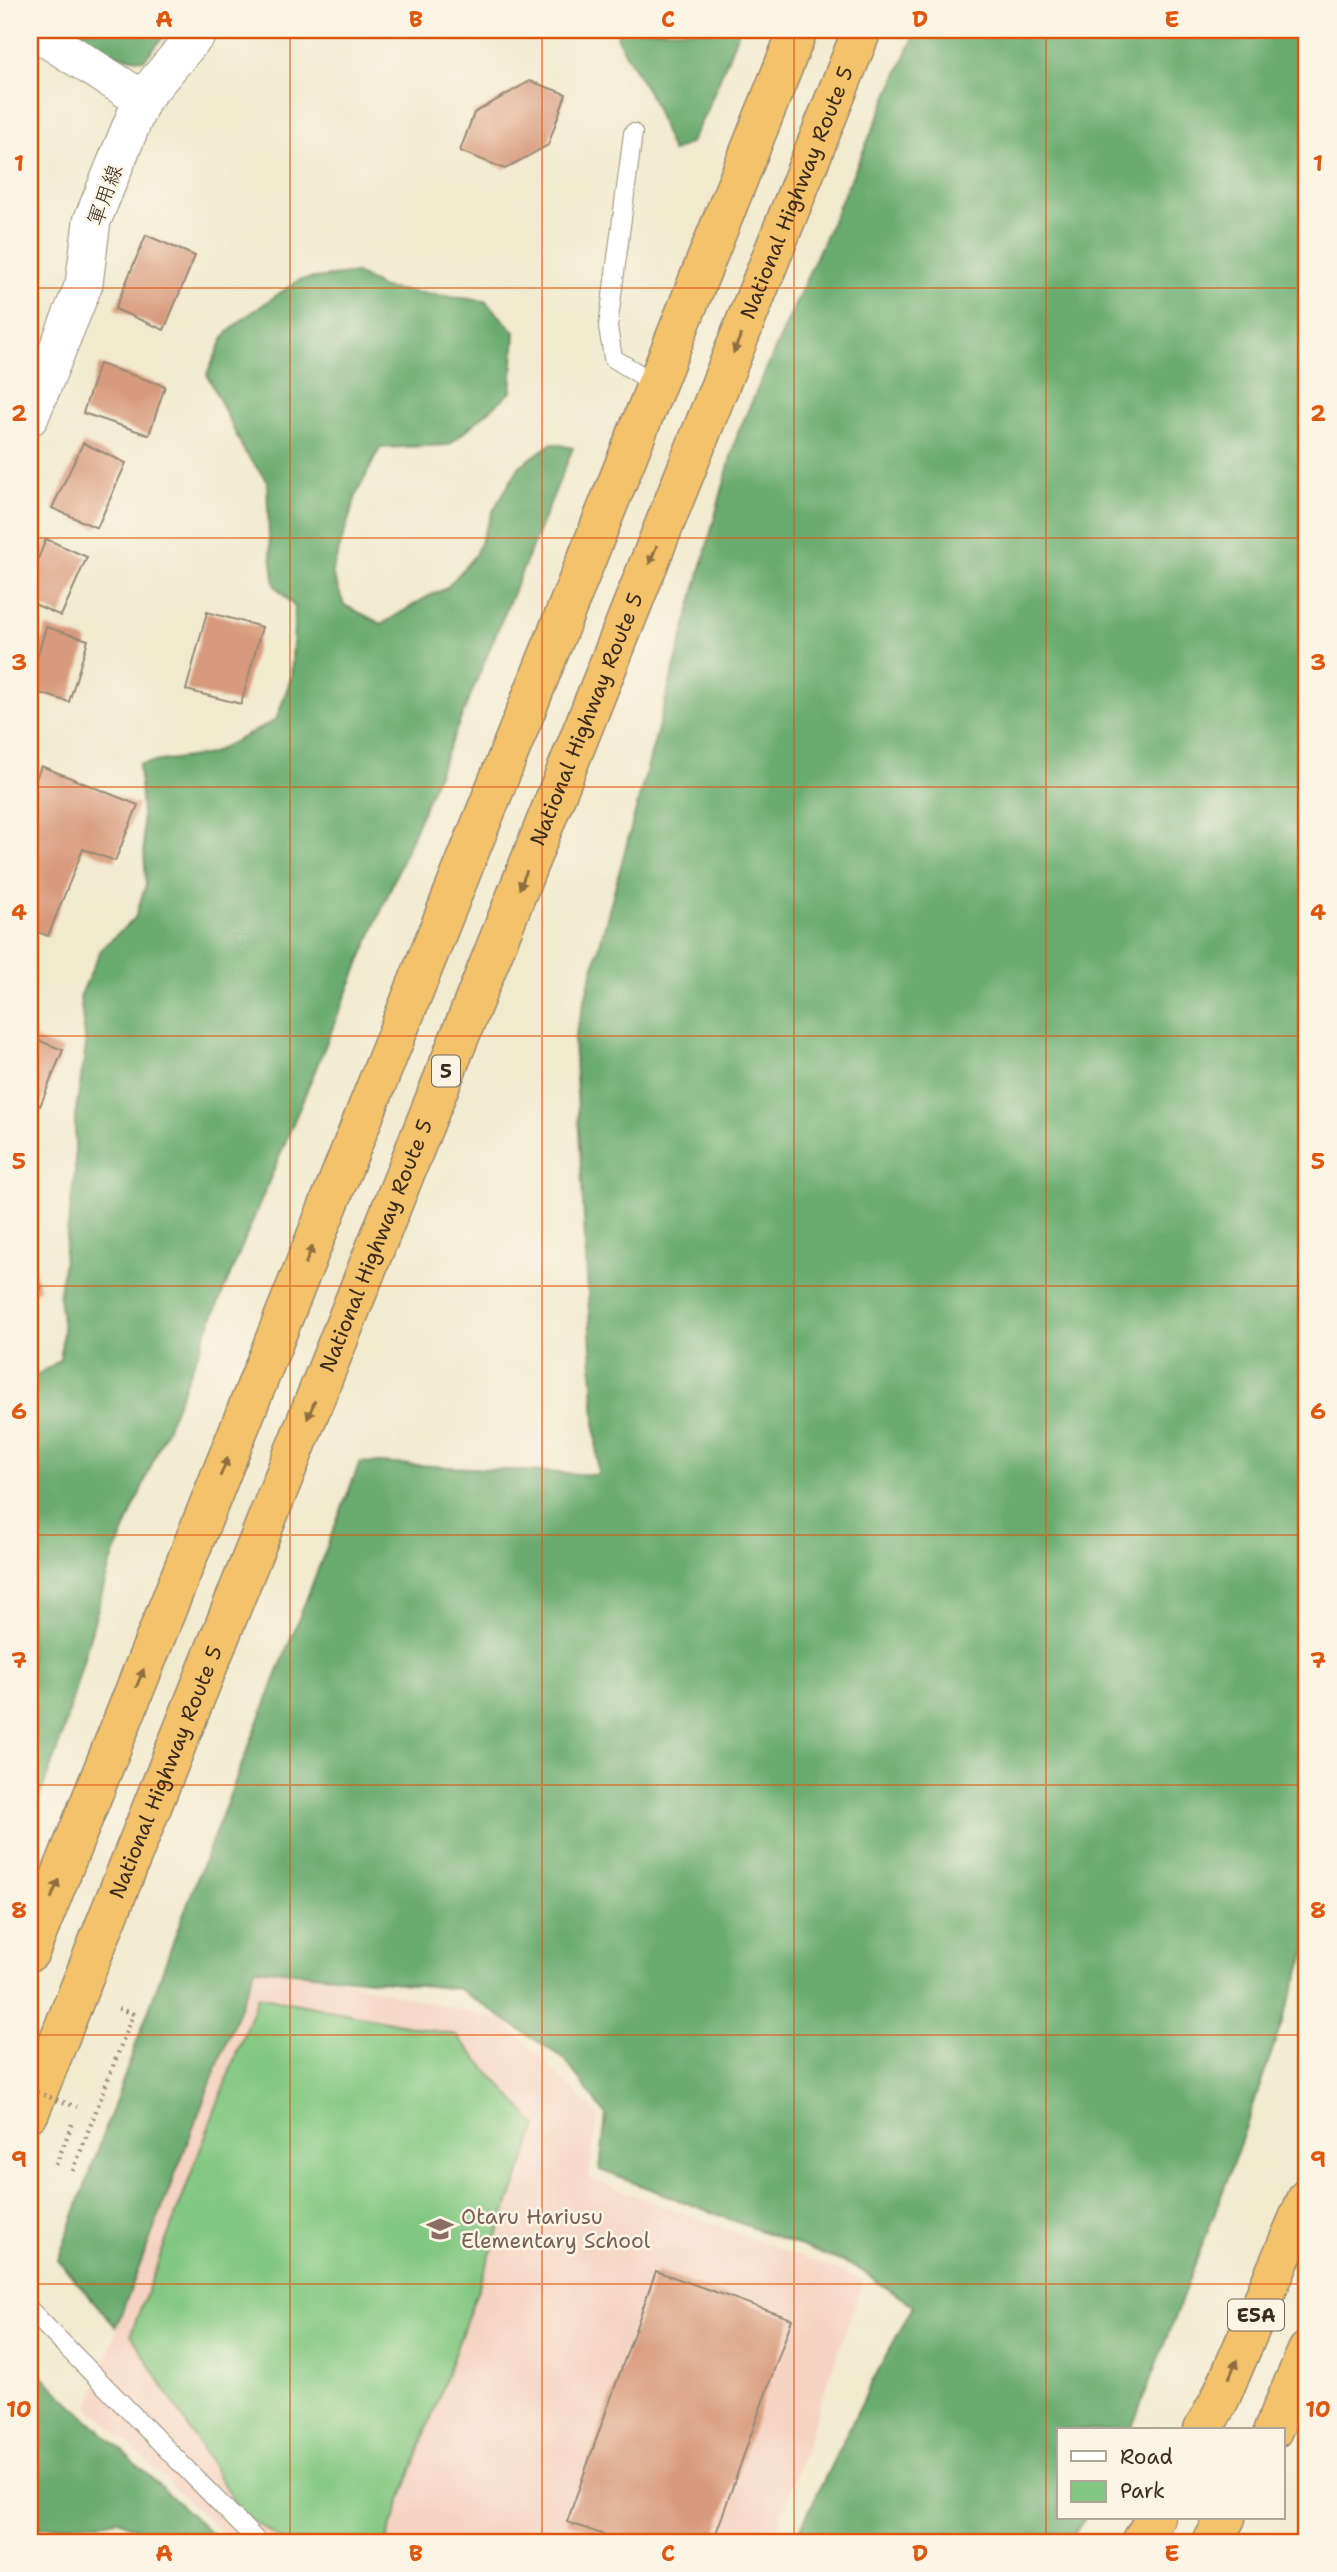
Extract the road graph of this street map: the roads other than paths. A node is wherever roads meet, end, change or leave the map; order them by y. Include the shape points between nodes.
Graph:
1 (33, 30) edge
2 (200, 30) edge
3 (798, 30) edge
4 (862, 30) edge
5 (142, 99) junction
6 (633, 133) dead end
7 (657, 385) junction
8 (30, 417) edge
9 (30, 1952) edge
10 (30, 2112) edge
11 (1307, 2198) edge
12 (30, 2310) edge
13 (1307, 2351) edge
14 (1204, 2428) edge
15 (1274, 2428) edge
16 (1154, 2520) edge
17 (1225, 2520) edge
18 (258, 2542) edge
19 (1142, 2542) edge
20 (1212, 2542) edge

1 - 5 street
2 - 5 street, 軍用線
3 - 7 highway
4 -> 10 highway, National Highway Route 5 / 5
5 - 8 street, 軍用線 via 92,221 84,284
6 - 7 lane via 608,327 613,358
9 -> 7 highway
14 -> 11 highway, E5A
12 - 18 lane
13 - 15 highway, E5A
16 - 19 highway
17 - 20 highway

